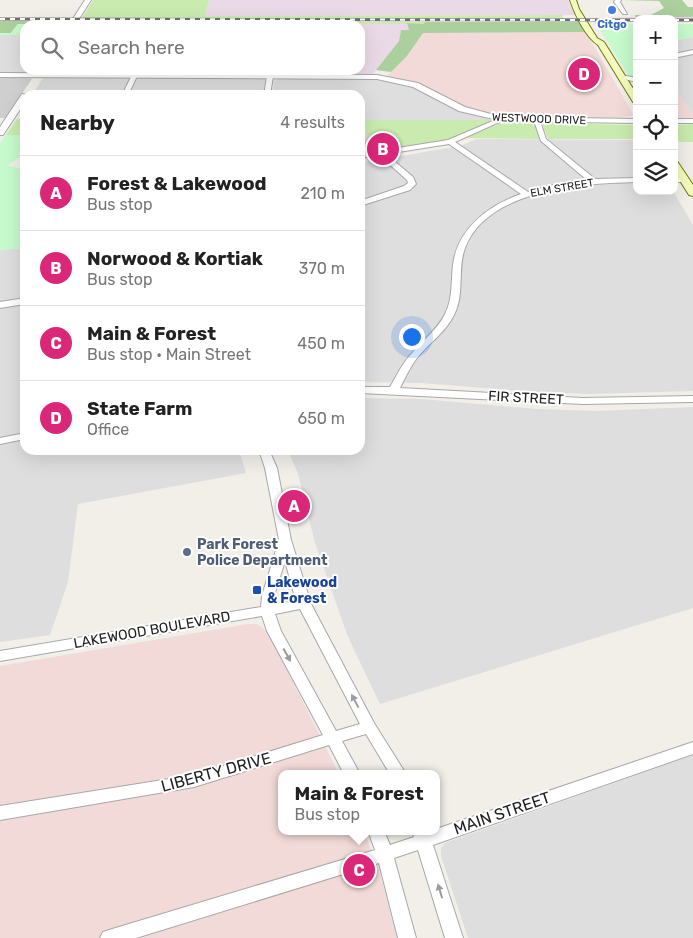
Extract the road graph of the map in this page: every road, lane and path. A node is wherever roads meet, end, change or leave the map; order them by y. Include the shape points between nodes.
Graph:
1 (88, 0) edge
2 (618, 0) edge
3 (575, 2) edge
4 (625, 14) dead end
5 (75, 20) edge
6 (693, 52) edge
7 (678, 55) edge
8 (20, 74) edge
9 (0, 75) edge
10 (39, 75) edge
11 (124, 75) edge
12 (180, 75) edge
13 (271, 75) edge
14 (332, 75) edge
15 (134, 76) junction
16 (621, 77) junction
17 (633, 79) edge
18 (633, 88) edge
19 (29, 90) edge
20 (127, 90) edge
21 (268, 90) edge
22 (20, 103) edge
23 (502, 120) junction
24 (537, 121) junction
25 (633, 121) edge
26 (678, 121) edge
27 (693, 121) edge
28 (0, 133) edge
29 (450, 142) junction
30 (381, 153) junction
31 (365, 155) edge
32 (633, 180) edge
33 (679, 180) edge
34 (594, 182) junction
35 (693, 193) edge
36 (526, 194) junction
37 (365, 202) edge
38 (20, 302) edge
39 (0, 305) edge
40 (365, 390) edge
41 (394, 390) junction
42 (693, 399) edge
43 (20, 437) edge
44 (0, 441) edge
45 (266, 455) edge
46 (285, 540) junction
47 (304, 604) junction
48 (267, 611) junction
49 (0, 656) edge
50 (369, 727) junction
51 (333, 738) junction
52 (693, 748) edge
53 (350, 770) edge
54 (396, 770) edge
55 (0, 813) edge
56 (440, 830) edge
57 (378, 835) edge
58 (422, 836) edge
59 (385, 854) junction
60 (109, 938) edge
61 (407, 938) edge
62 (454, 938) edge

1 - 5 street
2 - 4 street
3 - 16 main road via 594,39 601,44
6 - 7 street
8 - 9 street, WESTWOOD DRIVE
10 - 19 street
11 - 15 street, WESTWOOD DRIVE
12 - 15 street, WESTWOOD DRIVE
13 - 21 street
14 - 23 street, WESTWOOD DRIVE via 392,79 415,85 462,109
15 - 20 street
16 - 17 street
16 - 18 main road
22 - 28 street
23 - 24 street, WESTWOOD DRIVE
23 - 29 street
24 - 25 street, WESTWOOD DRIVE
24 - 34 street via 543,140
26 - 27 street
29 - 30 street
29 - 36 street
30 - 31 street
30 - 37 street via 412,184
32 - 34 street, ELM STREET
33 - 35 main road
34 - 36 street, ELM STREET
36 - 41 street, ELM STREET via 491,212 463,243 456,262 453,306 445,322 409,362
38 - 39 street
40 - 41 street, FIR STREET
41 - 42 street, FIR STREET via 568,400
43 - 44 street
45 - 46 street
46 - 47 street
46 - 48 street via 268,596
47 - 48 street, LAKEWOOD BOULEVARD
50 -> 47 street
48 - 49 street, LAKEWOOD BOULEVARD
48 -> 51 street via 274,631
50 - 51 street, LIBERTY DRIVE
50 - 54 street
51 - 53 street
51 - 55 street, LIBERTY DRIVE via 194,781
52 - 56 street, MAIN STREET
57 - 59 street
58 - 59 street, MAIN STREET
62 -> 58 street
59 - 60 street, MAIN STREET
59 - 61 street

